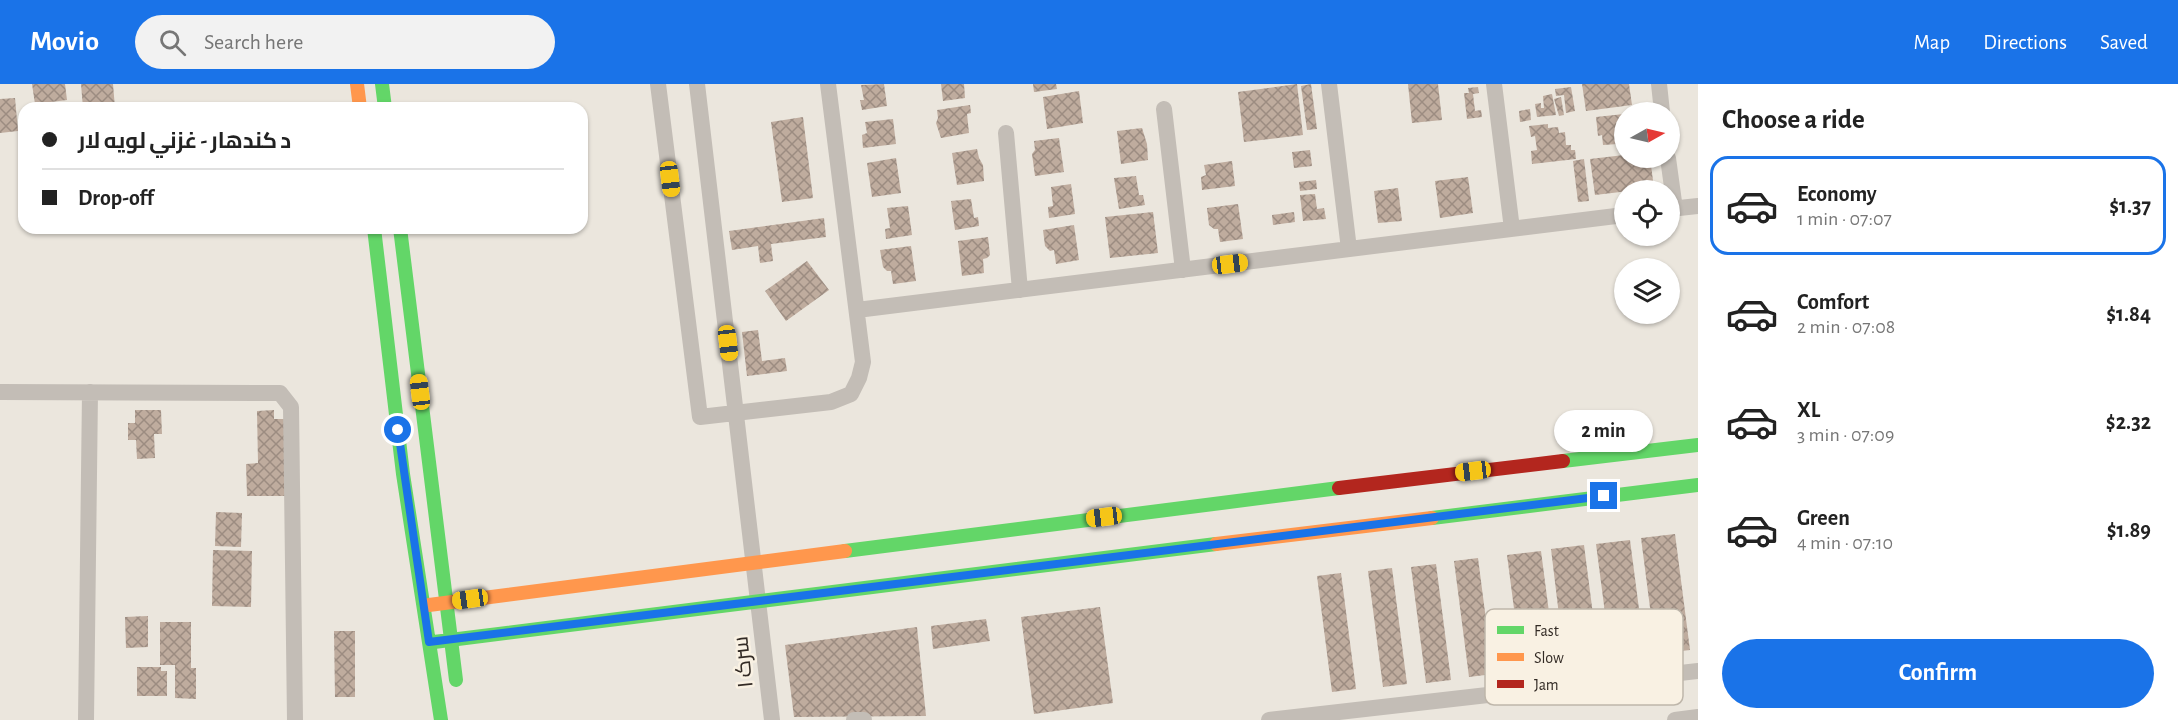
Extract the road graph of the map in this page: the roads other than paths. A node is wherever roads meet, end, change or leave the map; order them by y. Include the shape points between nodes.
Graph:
1 (357, 84) edge
2 (382, 84) edge
3 (658, 84) edge
4 (697, 84) edge
5 (828, 84) edge
6 (1329, 84) edge
7 (1494, 84) edge
8 (1659, 84) edge
9 (359, 102) edge
10 (384, 102) edge
11 (1661, 102) edge
12 (1164, 109) dead end
13 (1006, 133) dead end
14 (1698, 206) edge
15 (1680, 208) edge
16 (1614, 216) edge
17 (1512, 229) junction
18 (375, 234) edge
19 (401, 234) edge
20 (1349, 249) junction
21 (1183, 270) junction
22 (1020, 290) junction
23 (857, 310) junction
24 (0, 392) edge
25 (90, 392) junction
26 (737, 413) junction
27 (1698, 445) edge
28 (1698, 485) edge
29 (754, 562) junction
30 (759, 600) junction
31 (446, 603) junction
32 (423, 606) junction
33 (451, 640) junction
34 (429, 642) junction
35 (1698, 671) edge
36 (1683, 673) edge
37 (1485, 695) edge
38 (458, 697) dead end
39 (1698, 717) edge
40 (86, 720) edge
41 (295, 720) edge
42 (441, 720) edge
43 (772, 720) edge
44 (854, 720) edge
45 (864, 720) edge
46 (1269, 720) edge
47 (1675, 720) edge

1 - 9 main road
2 - 10 main road
3 - 26 street via 700,417
4 - 26 street, سرک ۱
5 - 23 street
6 - 20 street
7 - 17 street
8 - 11 street
12 - 21 street
13 - 22 street
14 - 15 street
16 - 17 street
17 - 20 street
18 - 32 main road
19 - 31 main road
20 - 21 street
21 - 22 street
22 - 23 street
23 - 26 street via 862,362 851,394 831,402
24 - 25 street
25 - 40 street
25 - 41 street via 280,393 291,407
26 - 29 street, سرک ۱
27 - 29 main road
28 - 30 main road
29 - 30 street, سرک ۱
29 - 31 main road
30 - 33 main road
30 - 43 street, سرک ۱
31 - 32 main road
31 - 33 main road
32 - 34 main road
33 - 34 main road
33 - 38 main road
34 - 42 main road
35 - 36 street
37 - 46 street
39 - 47 street
44 - 45 street

